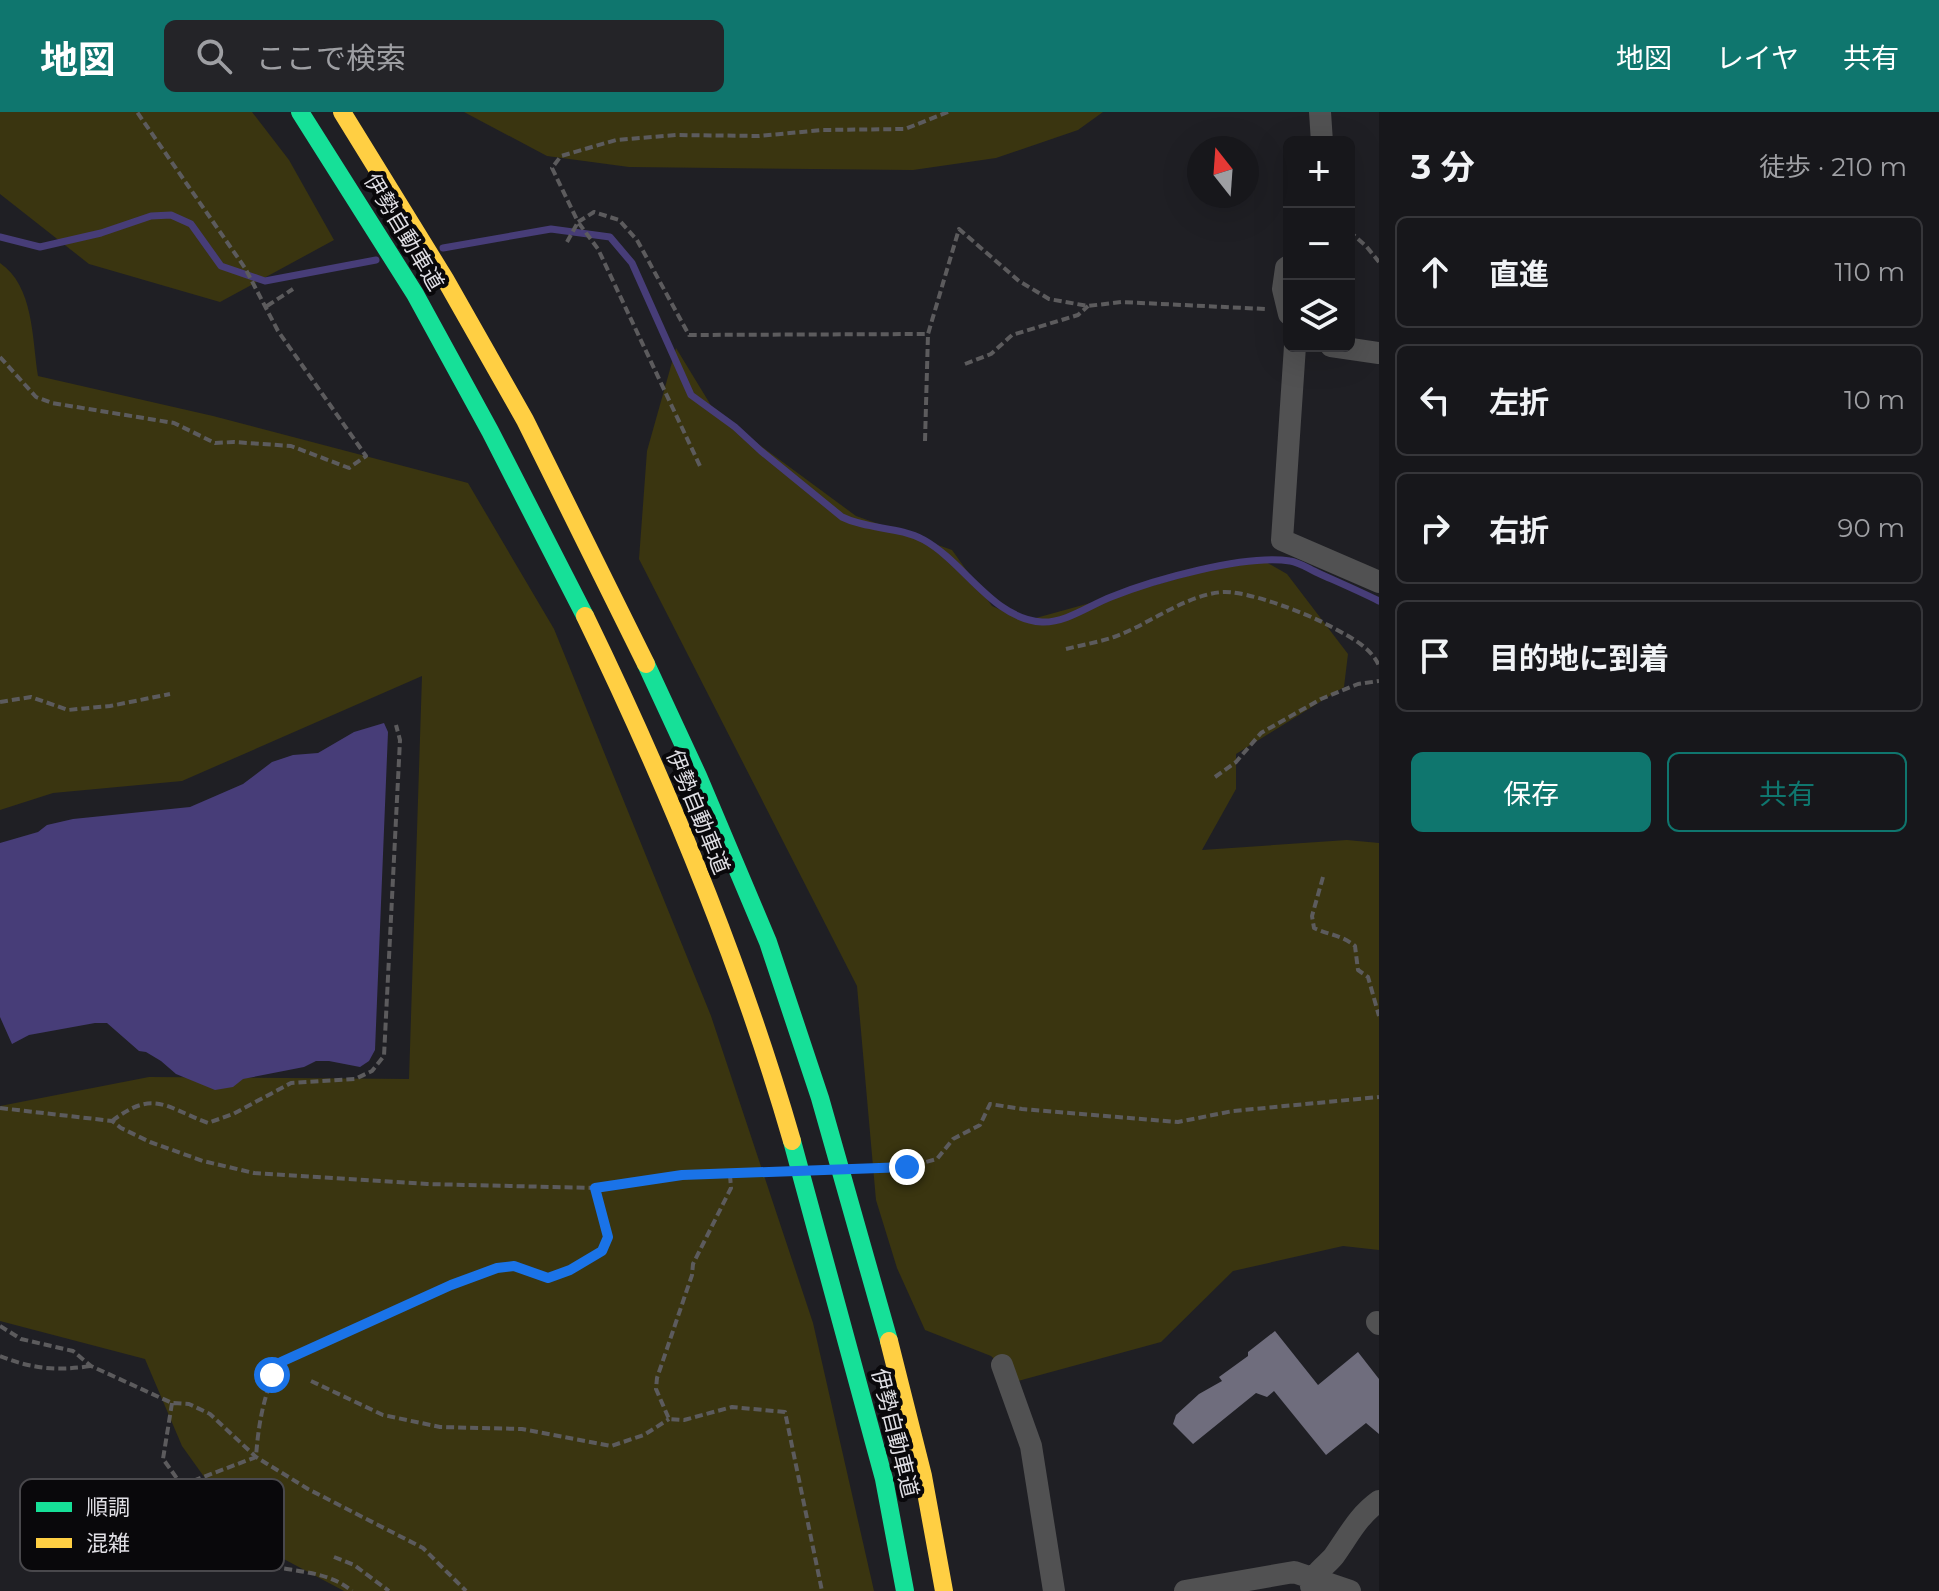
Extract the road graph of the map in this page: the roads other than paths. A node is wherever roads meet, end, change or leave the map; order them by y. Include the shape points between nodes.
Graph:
1 (300, 112) edge
2 (342, 112) edge
3 (1320, 112) edge
4 (1322, 136) edge
5 (1355, 350) edge
6 (1295, 352) edge
7 (1379, 353) edge
8 (1379, 582) edge
9 (1002, 1365) dead end
10 (1379, 1501) edge
11 (1312, 1584) edge
12 (905, 1591) edge
13 (944, 1591) edge
14 (1054, 1591) edge
15 (1185, 1591) edge
16 (1350, 1591) edge

1 - 12 highway, 伊勢自動車道 via 415,294 490,431 662,782 727,947 782,1108 884,1479
2 - 13 highway, 伊勢自動車道 via 525,420 698,776 768,942 875,1285 923,1476
3 - 4 street
5 - 7 street
6 - 8 street via 1282,540
9 - 14 street via 1031,1446
10 - 11 street via 1361,1515
11 - 15 street via 1294,1572
11 - 16 street

